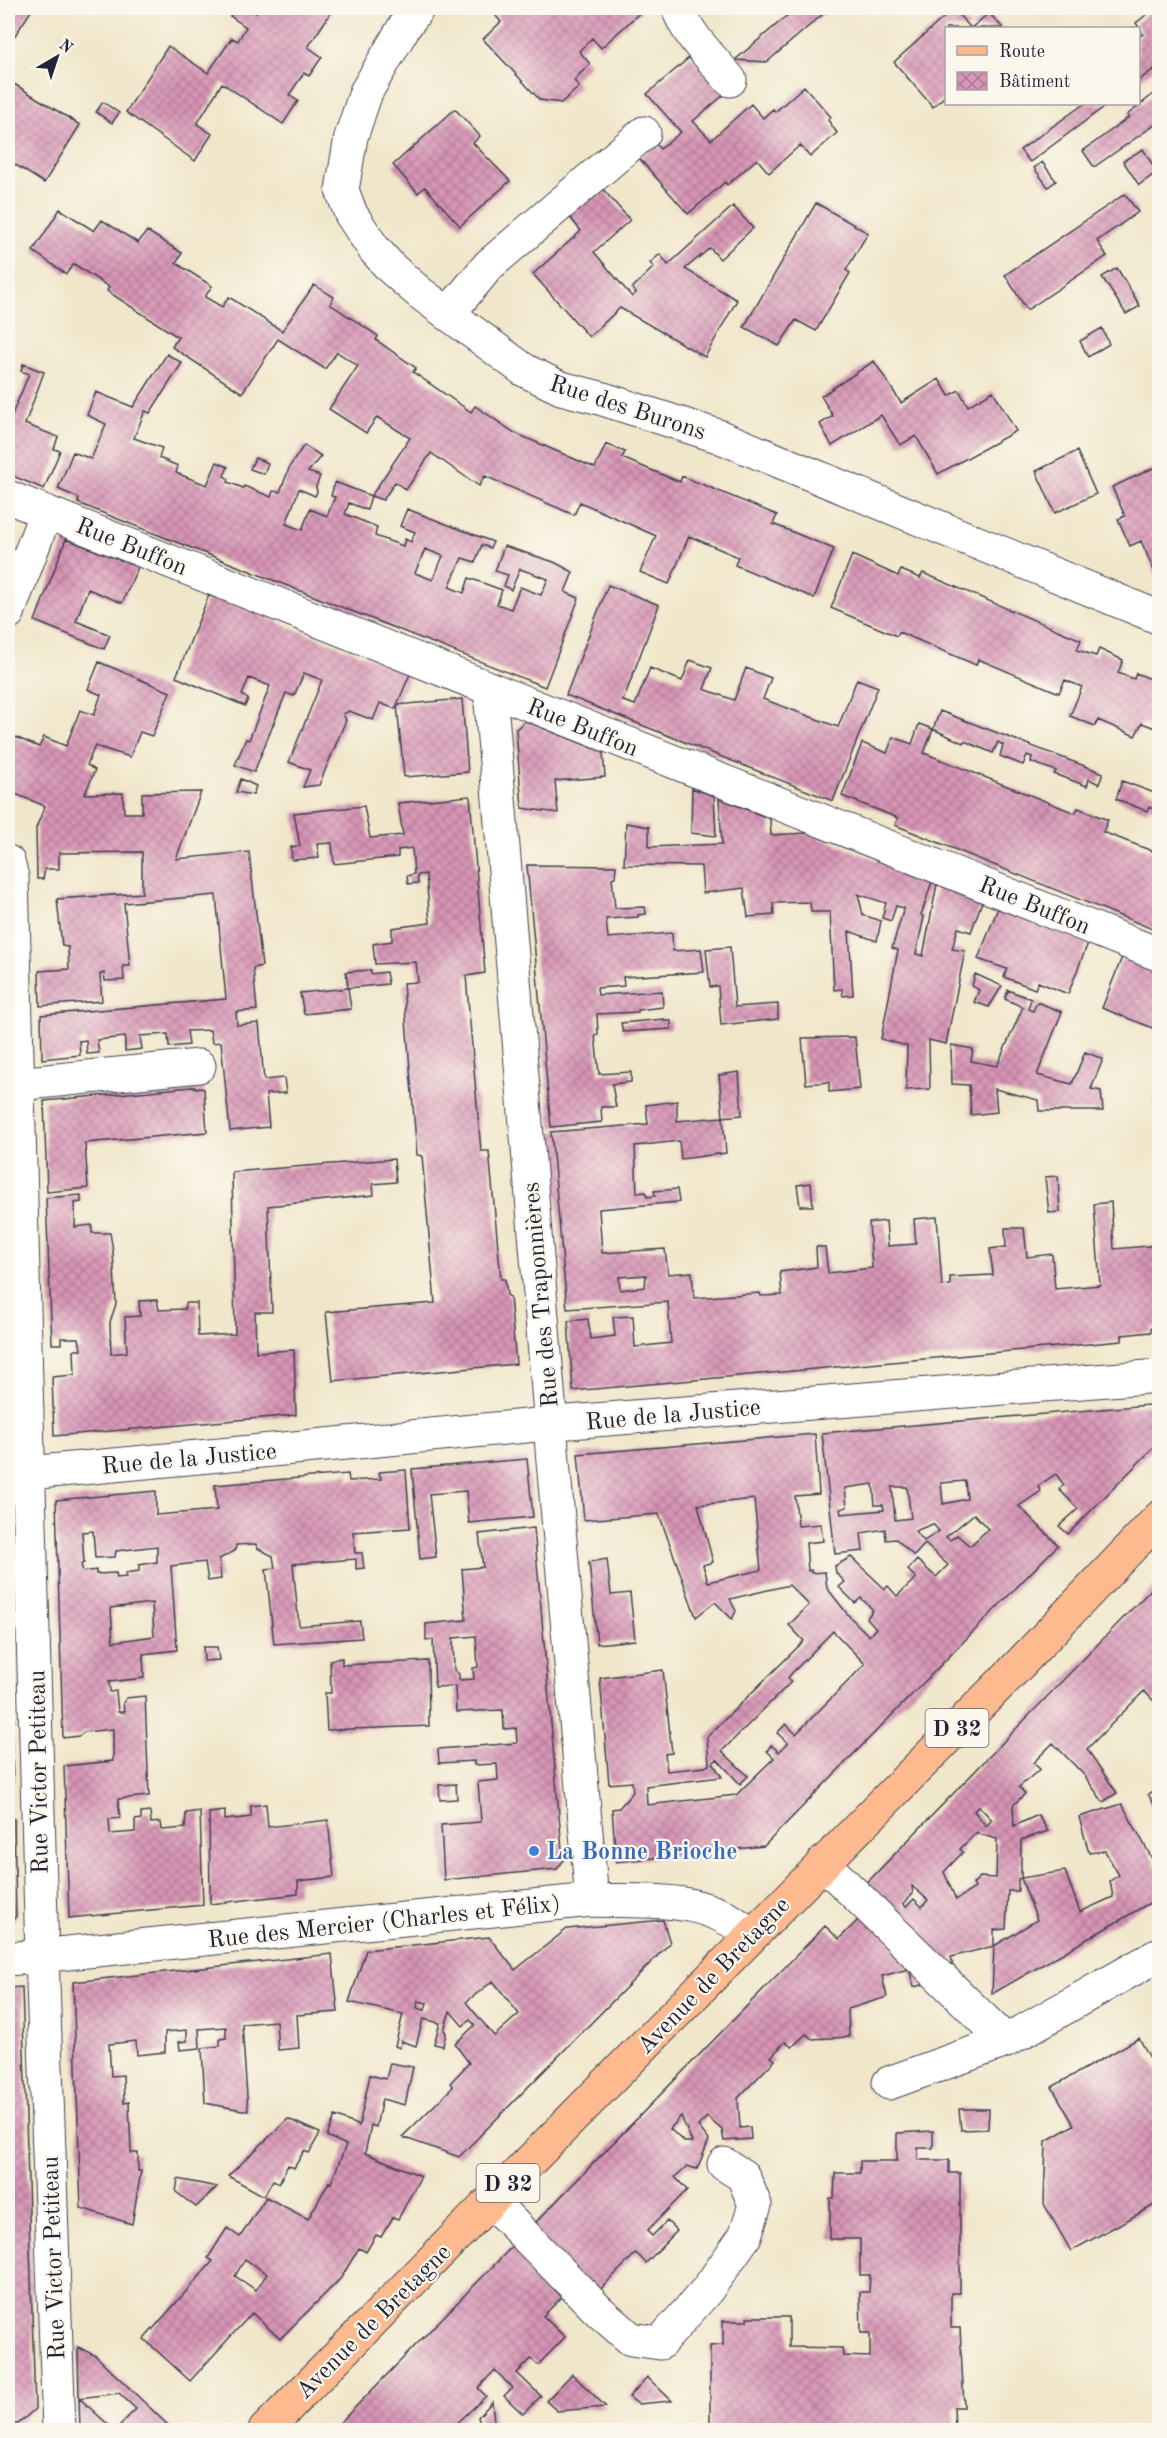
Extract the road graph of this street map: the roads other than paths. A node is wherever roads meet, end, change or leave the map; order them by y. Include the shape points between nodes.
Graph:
1 (418, 8) edge
2 (678, 8) edge
3 (730, 80) dead end
4 (644, 133) dead end
5 (448, 314) junction
6 (8, 497) edge
7 (46, 512) junction
8 (8, 613) edge
9 (1160, 618) edge
10 (490, 690) junction
11 (8, 862) edge
12 (1160, 955) edge
13 (199, 1066) dead end
14 (16, 1084) junction
15 (1160, 1376) edge
16 (551, 1424) junction
17 (19, 1474) edge
18 (1160, 1517) edge
19 (823, 1863) junction
20 (592, 1900) junction
21 (751, 1936) junction
22 (1160, 1954) edge
23 (42, 1956) junction
24 (8, 1959) edge
25 (1006, 2041) junction
26 (889, 2083) dead end
27 (724, 2164) dead end
28 (491, 2201) junction
29 (59, 2430) edge
30 (265, 2430) edge

1 - 5 street, Rue des Burons via 366,92 351,137 342,190 351,214 374,249 392,269
2 - 3 street via 690,32
4 - 5 street via 489,265
5 - 9 street, Rue des Burons via 524,370 561,388 718,436
6 - 7 street, Rue Buffon
7 - 8 street
7 - 10 street, Rue Buffon
10 - 12 street, Rue Buffon
10 - 16 street, Rue des Traponnières
11 - 14 street, Rue Victor Petiteau via 12,876
13 - 14 street
14 - 17 street, Rue Victor Petiteau
15 - 16 street, Rue de la Justice
16 - 17 street, Rue de la Justice
16 - 20 street, Rue des Traponnières
17 - 23 street, Rue Victor Petiteau via 23,1707
18 - 19 main road, Avenue de Bretagne / D 32
19 - 21 main road, Avenue de Bretagne / D 32
19 - 25 street
20 - 21 street, Rue des Mercier (Charles et Félix) via 669,1902 711,1909
20 - 23 street, Rue des Mercier (Charles et Félix)
21 - 28 main road, Avenue de Bretagne / D 32
22 - 25 street
23 - 24 street, Rue des Mercier (Charles et Félix)
23 - 29 street, Rue Victor Petiteau
25 - 26 street
27 - 28 street via 743,2176 755,2205 745,2236 707,2290 660,2343 631,2339
28 - 30 main road, Avenue de Bretagne / D 32

